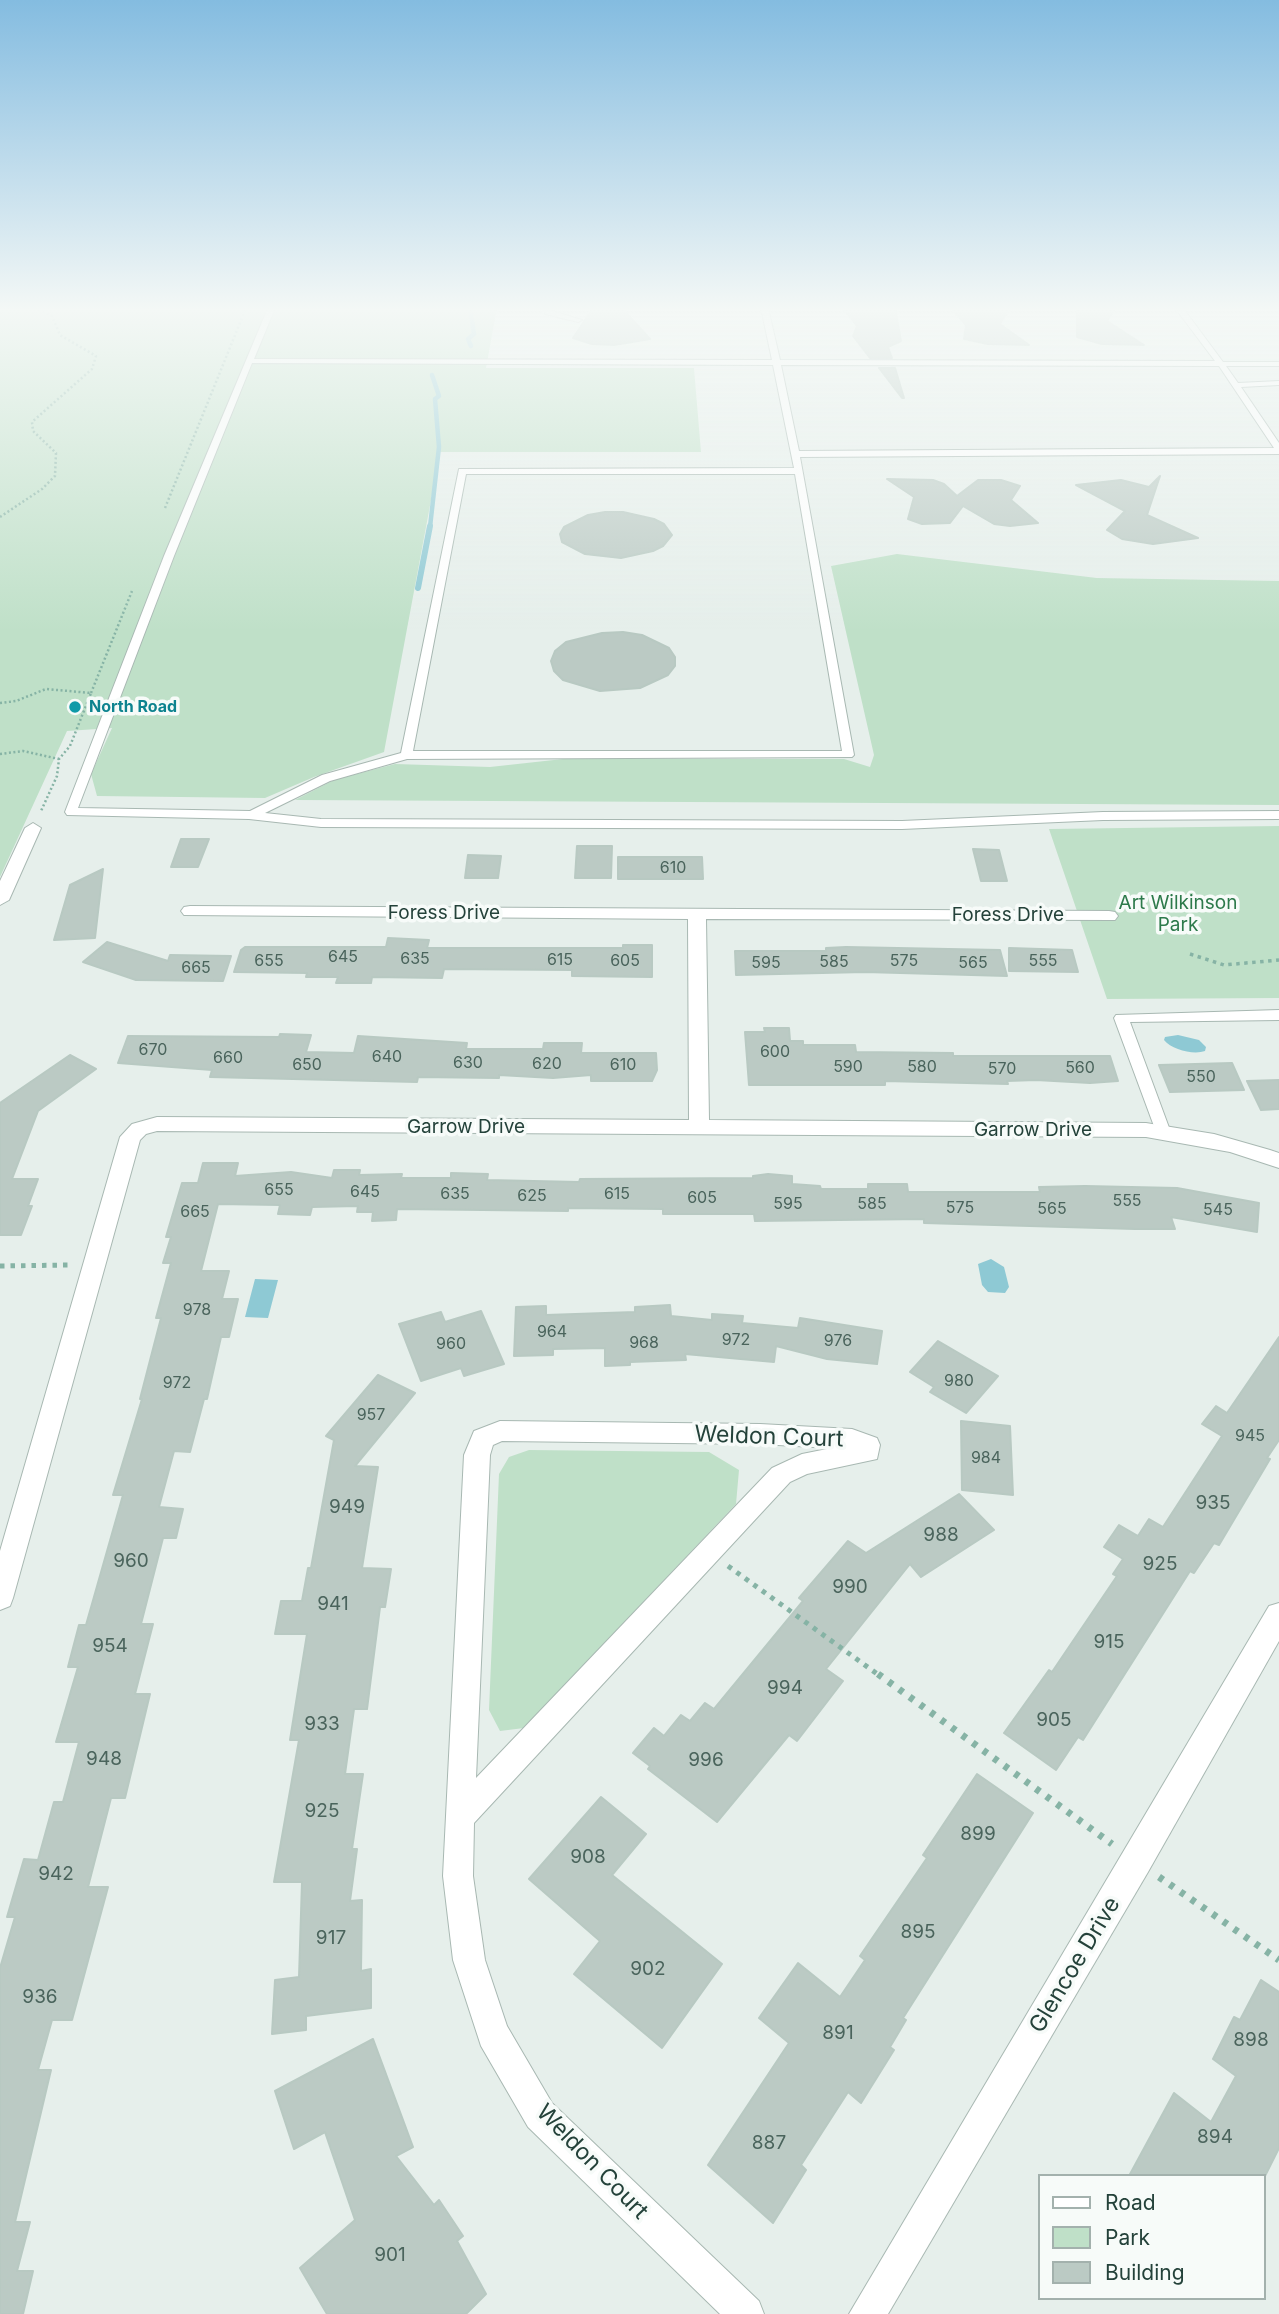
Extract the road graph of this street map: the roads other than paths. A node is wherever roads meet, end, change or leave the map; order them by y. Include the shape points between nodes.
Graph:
1 (227, 416) edge
2 (787, 416) edge
3 (1256, 416) edge
4 (1279, 450) edge
5 (795, 454) junction
6 (799, 471) junction
7 (406, 755) junction
8 (251, 815) junction
9 (1279, 816) edge
10 (33, 828) road end
11 (0, 900) edge
12 (190, 911) dead end
13 (697, 914) junction
14 (1109, 916) dead end
15 (1279, 1016) edge
16 (699, 1129) junction
17 (1163, 1133) junction
18 (1279, 1161) edge
19 (0, 1598) edge
20 (1279, 1615) edge
21 (459, 1817) junction
22 (746, 2314) edge
23 (867, 2314) edge

1 - 8 lane via 71,813
2 - 5 lane
3 - 4 lane
4 - 5 lane
5 - 6 lane
6 - 7 lane via 461,471
6 - 7 lane via 848,755
7 - 8 lane via 326,778
8 - 9 lane via 321,823 874,825 1103,816
10 - 11 street
12 - 13 street, Foress Drive
13 - 14 street, Foress Drive
13 - 16 street
15 - 17 lane via 1121,1018
16 - 17 street, Garrow Drive
16 - 19 street, Garrow Drive via 157,1124 139,1129 130,1137
17 - 18 street, Garrow Drive via 1205,1138
20 - 23 street, Glencoe Drive
21 - 21 street, Weldon Court via 477,1455 483,1438 500,1432 760,1434 852,1439 868,1445 868,1452 802,1464 781,1475
21 - 22 street, Weldon Court via 458,1877 469,1960 493,2034 506,2057 540,2115

